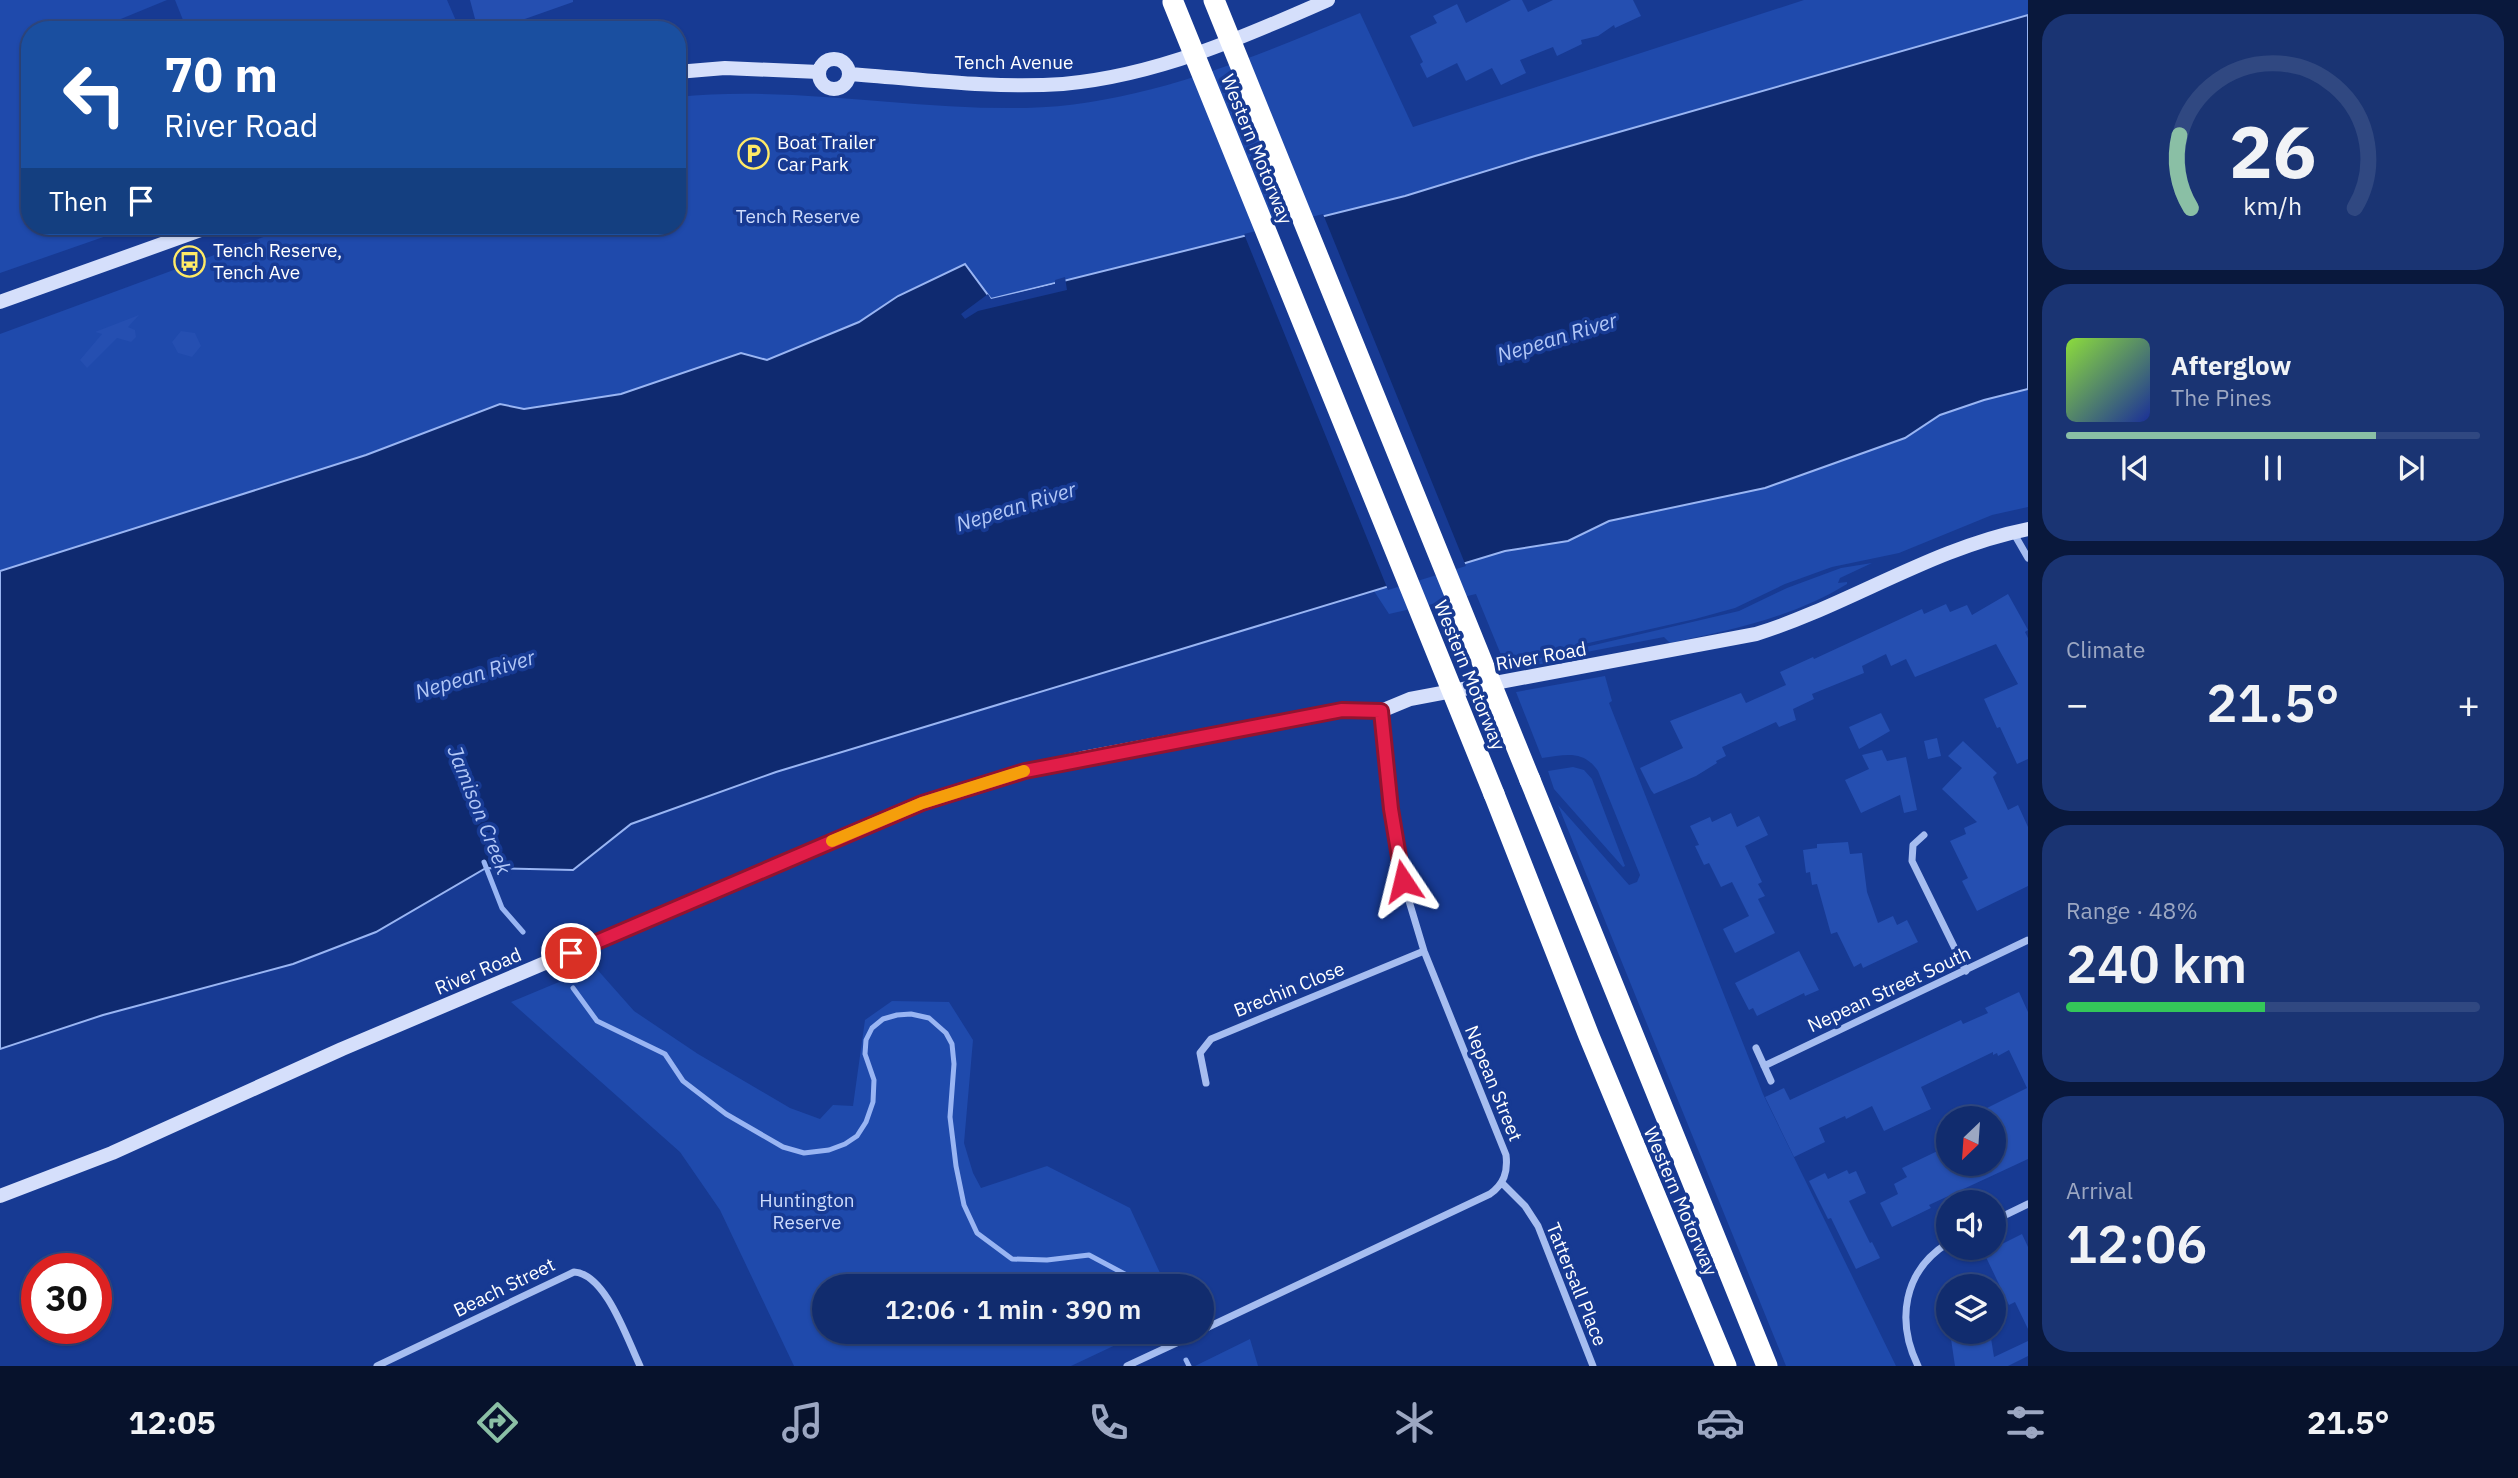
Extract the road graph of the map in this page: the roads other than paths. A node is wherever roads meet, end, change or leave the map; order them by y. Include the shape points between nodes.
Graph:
1 (1214, 0) edge
2 (1328, 0) edge
3 (1173, 1) edge
4 (686, 71) edge
5 (819, 72) junction
6 (849, 74) junction
7 (187, 235) edge
8 (0, 302) edge
9 (2028, 529) edge
10 (2013, 532) junction
11 (2028, 558) edge
12 (1381, 711) junction
13 (1924, 835) dead end
14 (2028, 940) edge
15 (1424, 951) junction
16 (1966, 971) junction
17 (1756, 1048) dead end
18 (1764, 1066) junction
19 (1771, 1081) dead end
20 (1206, 1083) dead end
21 (1502, 1183) junction
22 (0, 1196) edge
23 (2028, 1204) edge
24 (2006, 1215) edge
25 (1936, 1251) edge
26 (1214, 1325) edge
27 (1174, 1344) edge
28 (377, 1366) edge
29 (640, 1366) edge
30 (1127, 1366) edge
31 (1593, 1366) edge
32 (1726, 1366) edge
33 (1767, 1366) edge
34 (1918, 1366) edge

1 - 33 highway, Western Motorway, bridge
2 - 6 street, Tench Avenue via 1255,32 1129,73 1064,83 987,84
3 - 32 highway, Western Motorway, bridge
4 - 5 street
5 - 6 street via 823,63 832,59 846,65
5 - 6 street via 821,82 834,89 843,86
7 - 8 street
9 - 10 street, River Road
10 - 11 street
10 - 12 street, River Road via 1955,551 1756,634 1410,699
12 - 15 street, Nepean Street via 1403,881
12 - 22 street, River Road via 1334,711 1083,758 922,803 342,1049 112,1153
13 - 16 street via 1913,845 1912,860
14 - 16 street, Nepean Street South
15 - 20 street, Brechin Close via 1211,1039 1200,1054
15 - 21 street, Nepean Street via 1506,1155
16 - 18 street, Nepean Street South
17 - 18 street
18 - 19 street
21 - 26 street via 1490,1194
21 - 31 street, Tattersall Place via 1538,1226
23 - 24 street
25 - 34 street via 1909,1297 1906,1335
27 - 30 street
28 - 29 street, Beach Street via 574,1272 591,1277 603,1290

